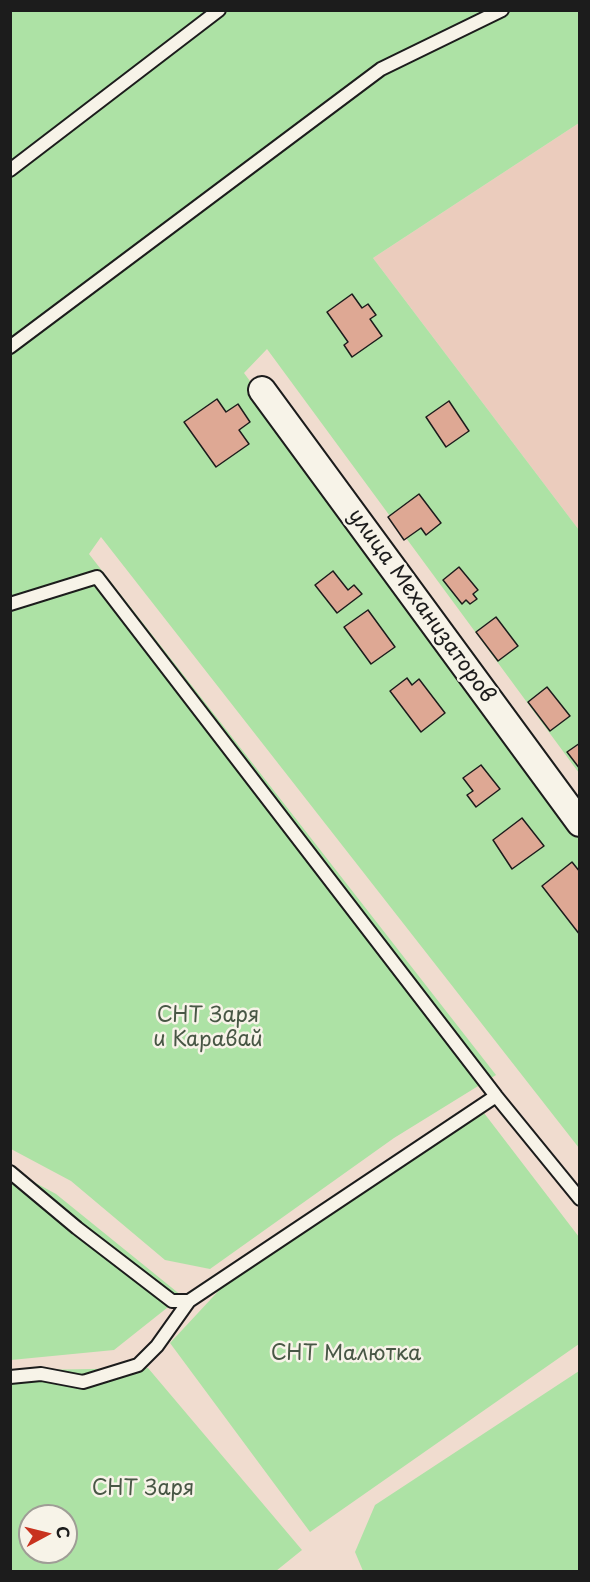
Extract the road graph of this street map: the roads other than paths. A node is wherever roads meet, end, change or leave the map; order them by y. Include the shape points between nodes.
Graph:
1 (219, 10) edge
2 (502, 10) edge
3 (10, 170) edge
4 (10, 347) edge
5 (262, 390) dead end
6 (10, 604) edge
7 (579, 823) edge
8 (495, 1096) junction
9 (10, 1172) edge
10 (579, 1200) edge
11 (189, 1301) junction
12 (10, 1377) edge

1 - 3 lane
2 - 4 lane via 381,69
5 - 7 street, улица Механизаторов
6 - 8 lane via 97,577
8 - 10 lane
8 - 11 lane
9 - 11 lane via 172,1301
11 - 12 lane via 157,1346 138,1365 83,1382 41,1374

